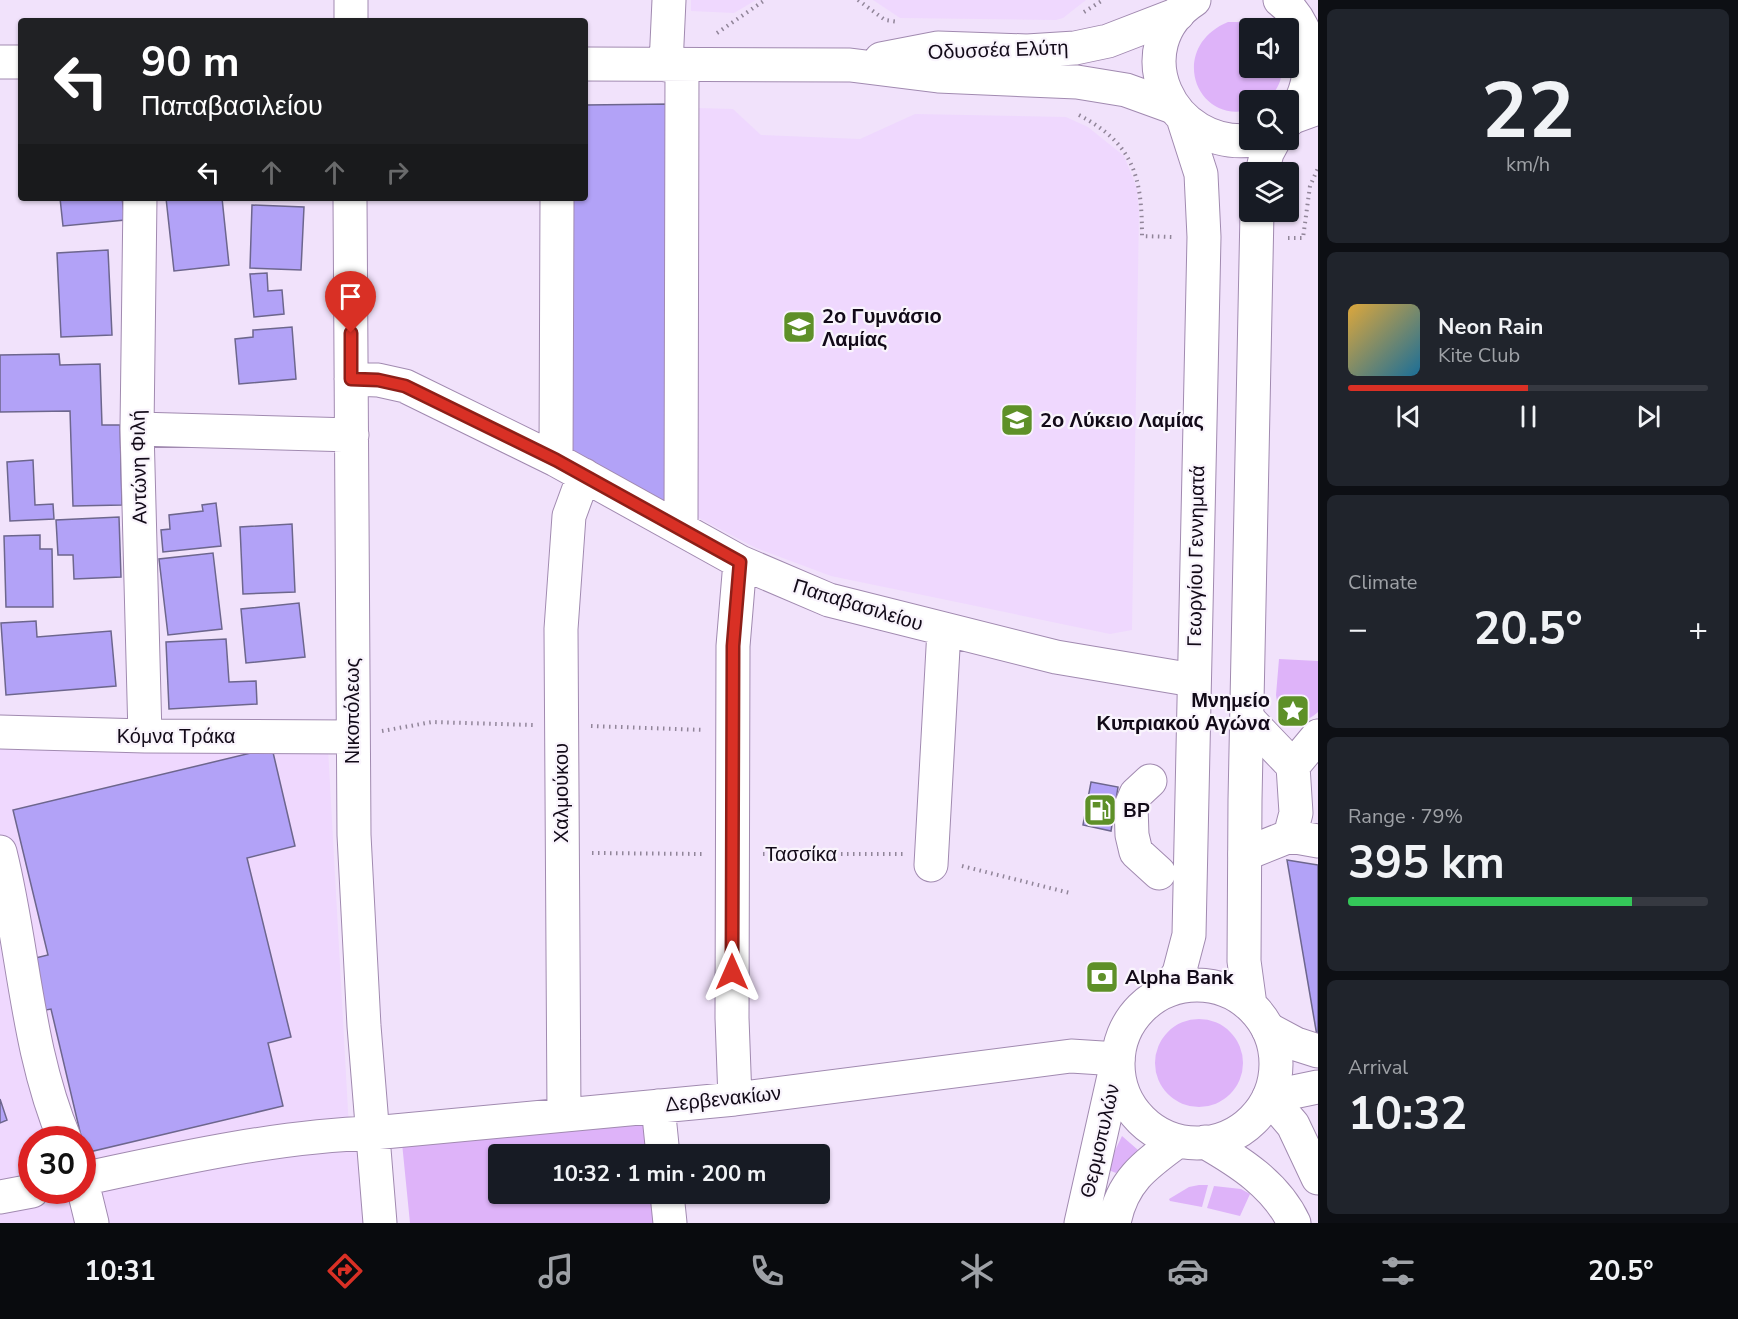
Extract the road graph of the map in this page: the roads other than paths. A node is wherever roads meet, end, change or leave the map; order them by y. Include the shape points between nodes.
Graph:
1 (351, 0) edge
2 (669, 0) edge
3 (1188, 4) edge
4 (1294, 11) edge
5 (351, 18) edge
6 (672, 55) junction
7 (0, 62) edge
8 (18, 62) edge
9 (588, 64) edge
10 (850, 65) junction
11 (1299, 111) edge
12 (1179, 114) junction
13 (1239, 140) edge
14 (140, 201) edge
15 (350, 201) edge
16 (557, 201) edge
17 (1257, 222) edge
18 (351, 379) junction
19 (137, 429) junction
20 (351, 435) junction
21 (570, 467) junction
22 (681, 529) junction
23 (740, 562) junction
24 (945, 630) junction
25 (1192, 680) junction
26 (1248, 719) junction
27 (0, 732) edge
28 (145, 736) junction
29 (352, 736) junction
30 (1318, 736) edge
31 (1293, 766) junction
32 (1150, 781) dead end
33 (1304, 838) edge
34 (0, 852) edge
35 (1245, 854) junction
36 (931, 865) road end
37 (1159, 873) dead end
38 (1167, 990) junction
39 (1259, 1017) junction
40 (1318, 1052) edge
41 (1118, 1059) junction
42 (1318, 1087) edge
43 (1269, 1097) junction
44 (735, 1099) junction
45 (658, 1106) junction
46 (564, 1114) junction
47 (60, 1126) edge
48 (373, 1133) junction
49 (1191, 1141) junction
50 (662, 1144) edge
51 (96, 1178) edge
52 (1318, 1179) edge
53 (18, 1194) edge
54 (0, 1197) edge
55 (87, 1204) edge
56 (668, 1204) edge
57 (92, 1223) edge
58 (380, 1223) edge
59 (670, 1223) edge
60 (1081, 1223) edge
61 (1113, 1223) edge
62 (1294, 1223) edge

1 - 5 street
2 - 6 street
3 - 10 street, Οδυσσέα Ελύτη via 1108,41 1075,48 938,48
3 - 12 street, Γεωργίου Γεννηματά via 1165,35 1160,59 1163,84
4 - 11 street via 1311,43 1314,70 1308,95
6 - 9 street, Οδυσσέα Ελύτη
6 - 10 street, Οδυσσέα Ελύτη
6 - 22 street
7 - 8 street
10 - 12 street, Οδυσσέα Ελύτη via 938,76 1077,82 1126,90
12 - 13 street via 1210,136
12 - 25 street, Γεωργίου Γεννηματά via 1201,174 1204,200
14 - 19 street, Αντώνη Φιλή
15 - 18 street, Νικοπόλεως
16 - 21 street, Χαλμούκου
17 - 26 street
18 - 20 street, Νικοπόλεως
18 - 21 street, Παπαβασιλείου via 405,386
19 - 20 street
19 - 28 street, Αντώνη Φιλή
20 - 29 street, Νικοπόλεως
21 - 22 street, Παπαβασιλείου
21 - 46 street, Χαλμούκου via 561,629
22 - 23 street, Παπαβασιλείου
23 - 24 street, Παπαβασιλείου via 829,600
23 - 44 street via 733,646
24 - 25 street, Παπαβασιλείου via 1082,663
24 - 36 street
25 - 38 street, Γεωργίου Γεννηματά via 1189,934 1179,973
26 - 31 street
26 - 35 street
27 - 28 street, Κόμνα Τράκα
28 - 29 street, Κόμνα Τράκα
29 - 48 street, Νικοπόλεως via 356,899
30 - 31 street
31 - 33 street via 1296,813
32 - 37 street via 1136,794 1131,806 1132,835 1136,852
33 - 35 street
34 - 47 street via 38,1060
35 - 39 street via 1244,961
38 - 39 street via 1184,985 1210,986 1236,994
38 - 41 street via 1151,998 1127,1025
39 - 40 street via 1296,1044
39 - 43 street via 1276,1063
41 - 44 street, Δερβενακίων via 1071,1056
41 - 49 street via 1122,1090 1149,1127
41 - 60 street, Θερμοπυλών
42 - 43 street
43 - 49 street via 1243,1128 1221,1139
43 - 52 street via 1293,1125
44 - 45 street, Δερβενακίων
45 - 46 street, Δερβενακίων
45 - 50 street
46 - 48 street, Δερβενακίων
48 - 51 street, Δερβενακίων via 328,1135
48 - 58 street, Νικοπόλεως
49 - 61 street, Θερμοπυλών via 1128,1183
49 - 62 street via 1236,1161 1262,1181
53 - 54 street
55 - 57 street
56 - 59 street

